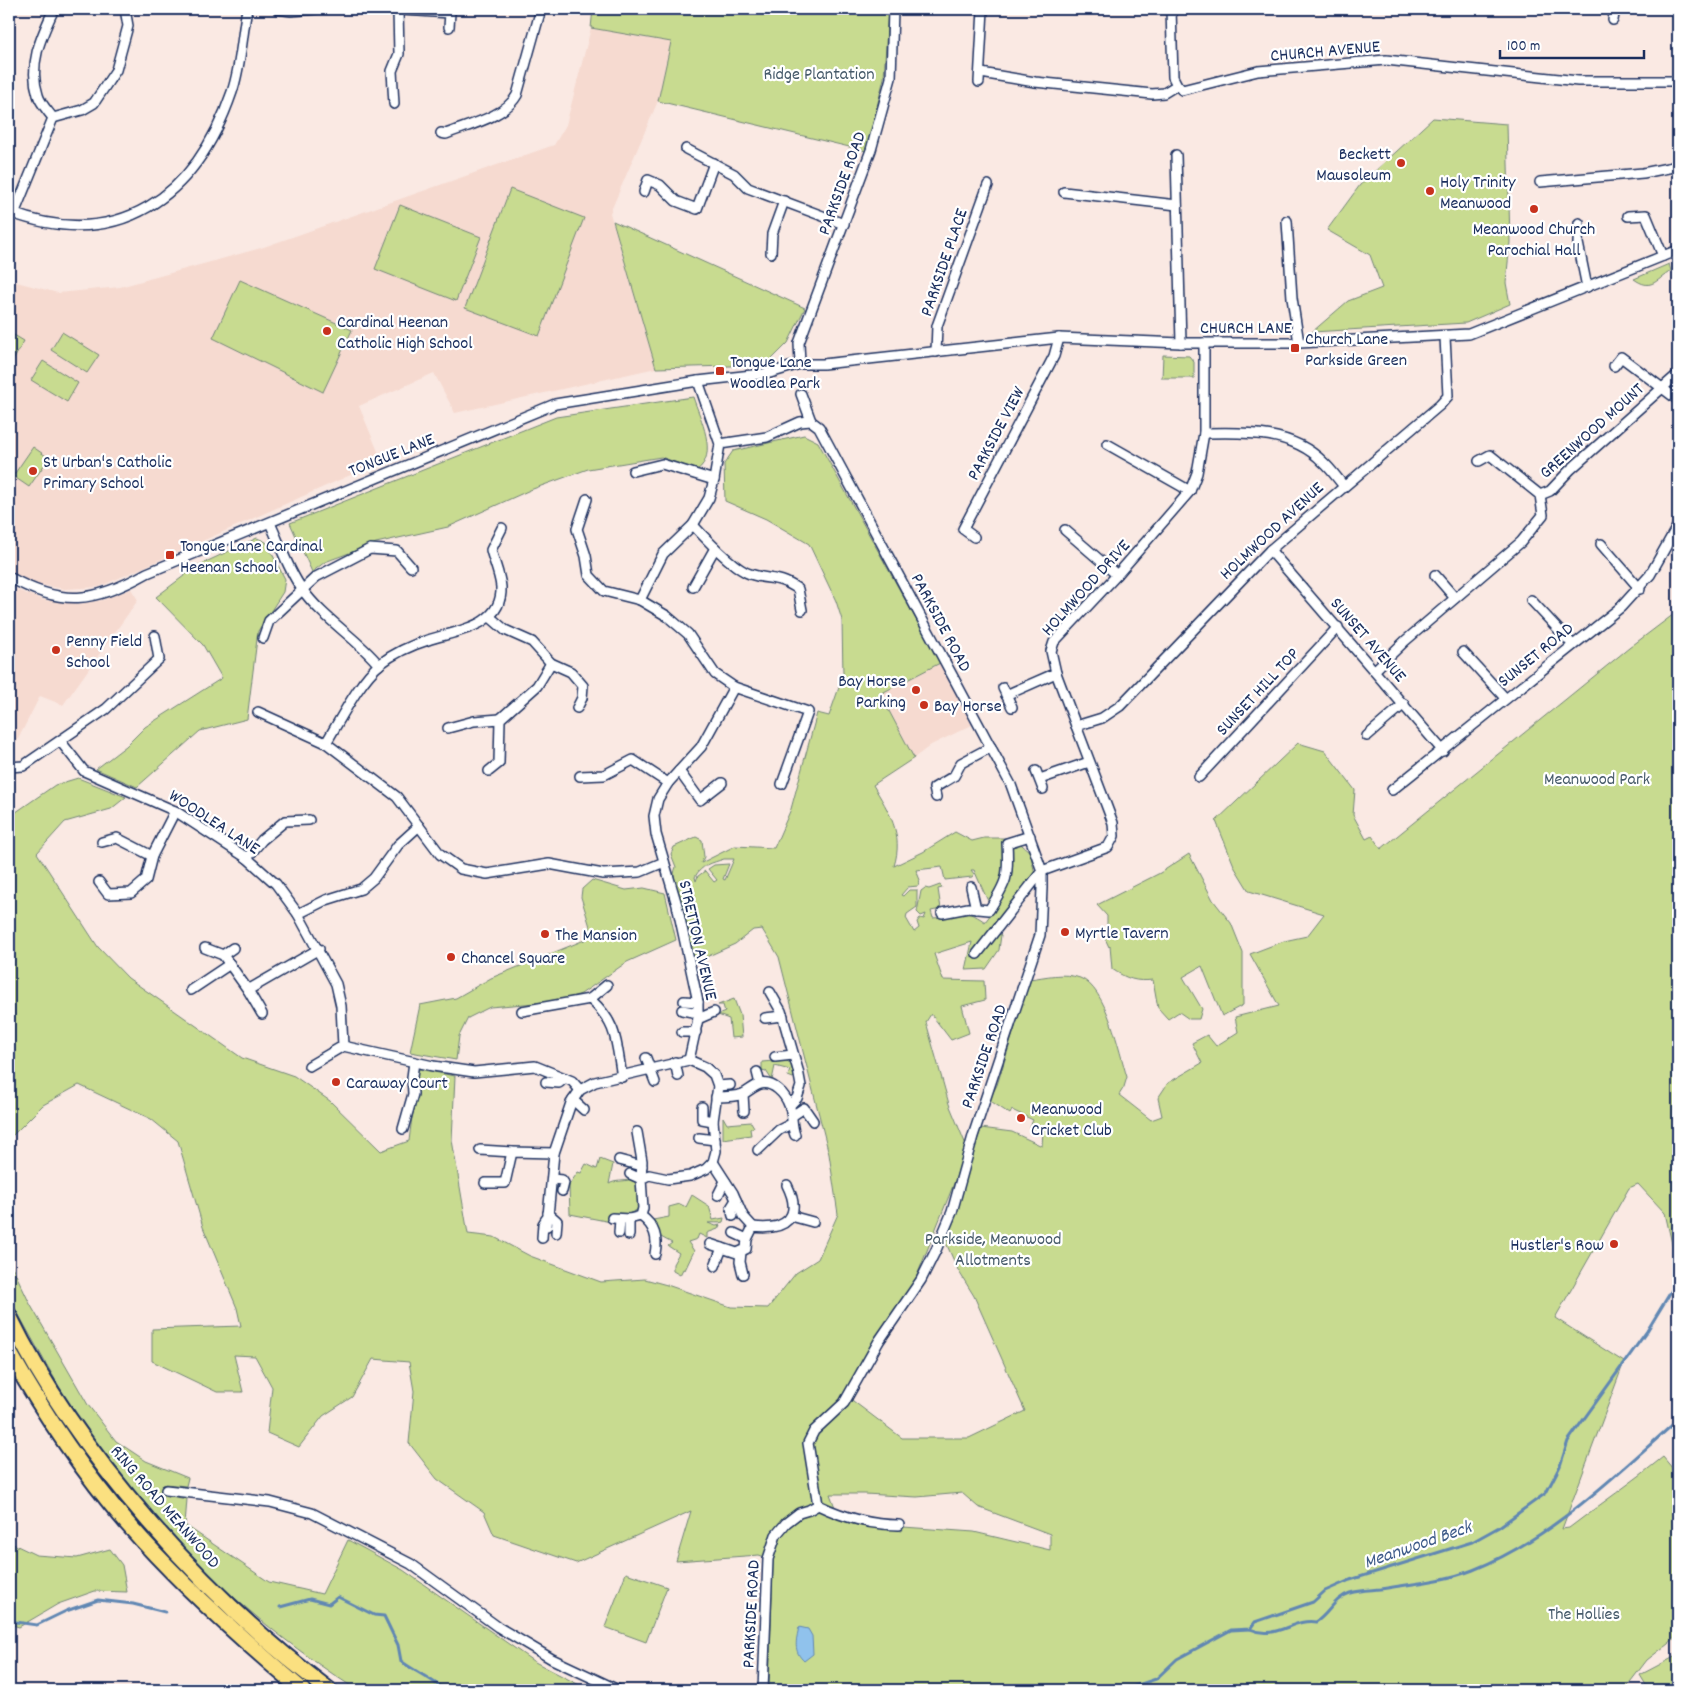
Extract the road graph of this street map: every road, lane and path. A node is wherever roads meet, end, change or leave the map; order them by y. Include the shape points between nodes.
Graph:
1 (54, 9) edge
2 (125, 9) edge
3 (247, 9) edge
4 (277, 9) edge
5 (315, 9) edge
6 (387, 9) edge
7 (541, 9) edge
8 (893, 9) edge
9 (983, 9) edge
10 (1171, 9) edge
11 (1615, 9) edge
12 (398, 10) junction
13 (1613, 20) dead end
14 (449, 27) dead end
15 (1678, 81) edge
16 (1177, 85) junction
17 (394, 104) dead end
18 (53, 118) junction
19 (440, 133) dead end
20 (686, 150) dead end
21 (1176, 155) dead end
22 (714, 163) junction
23 (1678, 166) edge
24 (1540, 182) dead end
25 (988, 185) dead end
26 (644, 192) dead end
27 (1064, 192) dead end
28 (784, 202) junction
29 (1177, 205) junction
30 (11, 213) edge
31 (1628, 216) dead end
32 (1287, 221) dead end
33 (1579, 223) dead end
34 (844, 224) junction
35 (1678, 250) edge
36 (771, 253) dead end
37 (1663, 256) junction
38 (1587, 287) junction
39 (1445, 337) junction
40 (1059, 338) junction
41 (1181, 343) junction
42 (1204, 343) junction
43 (1300, 343) junction
44 (936, 352) junction
45 (800, 364) junction
46 (1614, 366) dead end
47 (1678, 374) edge
48 (698, 381) junction
49 (1663, 387) junction
50 (800, 394) dead end
51 (1678, 400) edge
52 (811, 421) junction
53 (1204, 433) junction
54 (720, 444) junction
55 (1107, 444) dead end
56 (1479, 461) dead end
57 (633, 471) dead end
58 (714, 480) junction
59 (1343, 486) junction
60 (1190, 491) junction
61 (1540, 495) junction
62 (587, 499) dead end
63 (270, 523) junction
64 (693, 525) junction
65 (1678, 525) edge
66 (502, 528) dead end
67 (1065, 530) dead end
68 (974, 537) dead end
69 (1601, 544) dead end
70 (715, 548) junction
71 (1270, 550) junction
72 (411, 566) dead end
73 (1117, 575) junction
74 (1435, 575) dead end
75 (9, 577) edge
76 (693, 586) dead end
77 (302, 589) junction
78 (1640, 589) junction
79 (1455, 598) junction
80 (640, 600) junction
81 (1531, 600) dead end
82 (802, 610) dead end
83 (490, 617) junction
84 (1338, 627) junction
85 (155, 636) dead end
86 (263, 638) dead end
87 (1572, 644) junction
88 (1462, 652) dead end
89 (551, 663) junction
90 (380, 665) junction
91 (1375, 670) junction
92 (1056, 673) junction
93 (734, 687) junction
94 (1505, 698) junction
95 (1404, 704) junction
96 (1012, 707) dead end
97 (577, 708) dead end
98 (258, 712) dead end
99 (500, 719) junction
100 (1076, 726) junction
101 (448, 728) dead end
102 (1367, 736) dead end
103 (62, 742) junction
104 (326, 742) junction
105 (991, 747) junction
106 (1442, 750) junction
107 (1089, 762) junction
108 (9, 767) edge
109 (489, 771) dead end
110 (679, 771) junction
111 (580, 776) dead end
112 (1199, 777) dead end
113 (668, 783) junction
114 (722, 783) dead end
115 (782, 784) dead end
116 (1044, 789) dead end
117 (1392, 790) dead end
118 (936, 797) dead end
119 (176, 811) junction
120 (308, 820) dead end
121 (419, 826) junction
122 (1030, 836) junction
123 (102, 842) dead end
124 (152, 856) junction
125 (247, 858) junction
126 (664, 862) junction
127 (1042, 871) junction
128 (99, 882) dead end
129 (971, 887) dead end
130 (976, 909) junction
131 (298, 914) junction
132 (942, 914) dead end
133 (205, 948) dead end
134 (233, 948) dead end
135 (319, 949) junction
136 (977, 954) dead end
137 (223, 955) junction
138 (230, 964) junction
139 (607, 985) dead end
140 (191, 990) dead end
141 (248, 990) junction
142 (770, 992) dead end
143 (590, 1000) junction
144 (698, 1002) junction
145 (522, 1011) dead end
146 (714, 1012) dead end
147 (262, 1014) dead end
148 (698, 1016) junction
149 (783, 1016) junction
150 (765, 1018) dead end
151 (682, 1032) dead end
152 (696, 1032) junction
153 (343, 1046) junction
154 (793, 1055) junction
155 (775, 1057) dead end
156 (646, 1058) dead end
157 (689, 1060) junction
158 (414, 1062) junction
159 (675, 1062) junction
160 (309, 1066) dead end
161 (649, 1070) junction
162 (757, 1072) dead end
163 (678, 1076) dead end
164 (622, 1077) junction
165 (565, 1078) junction
166 (546, 1082) dead end
167 (655, 1082) dead end
168 (760, 1084) junction
169 (730, 1085) dead end
170 (718, 1086) junction
171 (580, 1090) junction
172 (743, 1094) junction
173 (716, 1097) junction
174 (573, 1100) junction
175 (790, 1105) junction
176 (702, 1107) dead end
177 (584, 1110) dead end
178 (744, 1111) dead end
179 (791, 1120) junction
180 (713, 1121) junction
181 (813, 1121) dead end
182 (403, 1129) dead end
183 (637, 1132) dead end
184 (795, 1135) dead end
185 (699, 1138) dead end
186 (715, 1140) junction
187 (480, 1150) dead end
188 (758, 1150) dead end
189 (512, 1152) junction
190 (554, 1153) junction
191 (619, 1160) dead end
192 (713, 1162) junction
193 (642, 1166) junction
194 (630, 1174) dead end
195 (641, 1178) junction
196 (552, 1179) junction
197 (725, 1181) junction
198 (485, 1183) dead end
199 (787, 1185) dead end
200 (562, 1191) dead end
201 (718, 1195) dead end
202 (736, 1200) junction
203 (641, 1216) junction
204 (733, 1216) dead end
205 (620, 1218) junction
206 (790, 1218) junction
207 (548, 1219) junction
208 (813, 1222) dead end
209 (804, 1226) dead end
210 (754, 1227) junction
211 (556, 1233) dead end
212 (619, 1233) dead end
213 (734, 1233) dead end
214 (629, 1235) dead end
215 (542, 1238) dead end
216 (656, 1239) junction
217 (747, 1239) junction
218 (665, 1244) dead end
219 (710, 1244) dead end
220 (722, 1248) junction
221 (747, 1249) junction
222 (655, 1254) dead end
223 (715, 1266) dead end
224 (743, 1274) dead end
225 (9, 1316) edge
226 (9, 1352) edge
227 (166, 1490) dead end
228 (818, 1505) junction
229 (899, 1525) dead end
230 (302, 1690) edge
231 (330, 1690) edge
232 (618, 1690) edge
233 (763, 1690) edge

1 - 18 street via 38,43 34,69 38,97
2 - 18 street via 128,26 116,70 94,103
3 - 30 street via 233,90 218,126 196,164 170,193 143,211 116,222 54,225
4 - 5 street
6 - 12 street
7 - 19 street via 513,103 504,110 446,134
8 - 34 street, PARKSIDE ROAD via 891,78 872,150
9 - 16 street, CHURCH AVENUE via 980,78 1152,94 1164,93
10 - 16 street via 1173,77
11 - 13 street
12 - 14 street via 450,13
12 - 17 street via 399,54 392,71
15 - 16 street, CHURCH AVENUE via 1578,81 1386,60 1258,71 1182,90
18 - 30 street
20 - 22 street
21 - 29 street
22 - 26 street via 697,209 676,202 660,184 648,180
22 - 28 street via 734,174 748,188
23 - 24 street via 1651,172
25 - 44 street, PARKSIDE PLACE via 937,326
27 - 29 street
28 - 34 street
28 - 36 street via 772,234
29 - 41 street
31 - 37 street via 1646,215
32 - 43 street via 1292,298
33 - 38 street via 1578,243
34 - 45 street, PARKSIDE ROAD via 799,343
35 - 37 street, CHURCH LANE
37 - 38 street, CHURCH LANE
38 - 39 street, CHURCH LANE via 1469,334
39 - 43 street, CHURCH LANE
39 - 59 street, HOLMWOOD AVENUE via 1448,396
40 - 41 street, CHURCH LANE
40 - 44 street, CHURCH LANE
40 - 68 street, PARKSIDE VIEW via 1054,356 963,529
41 - 42 street, CHURCH LANE
42 - 43 street, CHURCH LANE
42 - 53 street, HOLMWOOD DRIVE
44 - 45 street, CHURCH LANE
45 - 48 street, TONGUE LANE via 770,373
46 - 49 street via 1621,357
47 - 49 street, GREENWOOD MOUNT
48 - 54 street
48 - 63 street, TONGUE LANE via 555,404
49 - 51 street
49 - 61 street, GREENWOOD MOUNT via 1550,491
50 - 52 street, PARKSIDE ROAD
52 - 54 street via 800,422 767,437
52 - 105 street, PARKSIDE ROAD via 824,437
53 - 59 street via 1256,432 1277,436 1302,446 1322,461
53 - 60 street, HOLMWOOD DRIVE via 1197,473
54 - 58 street
55 - 60 street
56 - 61 street via 1490,455
57 - 58 street via 662,464
58 - 64 street via 710,498
59 - 71 street, HOLMWOOD AVENUE
60 - 73 street, HOLMWOOD DRIVE
61 - 79 street, GREENWOOD MOUNT via 1543,515 1522,542
62 - 80 street via 577,529 586,556 588,576 604,591
63 - 75 street, TONGUE LANE via 96,597 51,596
63 - 77 street
64 - 70 street
64 - 80 street via 663,554
65 - 78 street, SUNSET ROAD
66 - 83 street via 491,550 501,587 498,605
67 - 73 street
69 - 78 street
70 - 76 street
70 - 82 street via 749,574 784,580 798,589
71 - 84 street, SUNSET AVENUE
71 - 100 street, HOLMWOOD AVENUE via 1120,706 1102,718
72 - 77 street via 398,551 370,549 316,577
73 - 92 street, HOLMWOOD DRIVE via 1054,642 1051,651
74 - 79 street
77 - 86 street via 269,621
77 - 90 street via 334,626 364,647
78 - 87 street, SUNSET ROAD
79 - 91 street, GREENWOOD MOUNT
80 - 93 street via 667,616 688,634 710,667
81 - 87 street
83 - 89 street via 505,630 532,642
83 - 90 street via 471,628 426,640
84 - 91 street, SUNSET AVENUE
84 - 112 street, SUNSET HILL TOP
85 - 103 street via 159,659 106,710
87 - 94 street, SUNSET ROAD
88 - 94 street
89 - 97 street via 570,672 583,686
89 - 99 street via 537,686
90 - 104 street via 356,694
91 - 95 street, SUNSET AVENUE
92 - 96 street via 1004,691
92 - 100 street, HOLMWOOD DRIVE
93 - 110 street, STRETTON AVENUE via 701,747
93 - 115 street via 808,712
94 - 106 street, SUNSET ROAD
95 - 102 street
95 - 106 street, SUNSET AVENUE
98 - 104 street
99 - 101 street via 474,720
99 - 109 street via 499,763
100 - 107 street, HOLMWOOD DRIVE
103 - 108 street via 23,766
103 - 119 street, WOODLEA LANE via 84,771
104 - 121 street via 397,798
105 - 118 street via 961,763 954,776 934,788
105 - 122 street, PARKSIDE ROAD via 1011,785
106 - 117 street, SUNSET ROAD
107 - 116 street via 1038,775
107 - 127 street, HOLMWOOD DRIVE via 1113,823 1114,836 1108,847
110 - 113 street, STRETTON AVENUE
110 - 114 street via 700,800
111 - 113 street via 604,775 633,760
113 - 126 street, STRETTON AVENUE via 658,799 654,816
119 - 124 street
119 - 125 street, WOODLEA LANE
120 - 125 street via 285,821
121 - 126 street via 440,854 461,869 487,874 549,864 612,874 640,872
121 - 131 street via 398,845 374,878 361,889 326,900
122 - 127 street, PARKSIDE ROAD
122 - 130 street via 1006,843 1009,871 1004,887 989,910
123 - 124 street via 117,838
124 - 128 street via 146,880 131,893 108,894
125 - 131 street, WOODLEA LANE via 276,884
126 - 144 street, STRETTON AVENUE
127 - 136 street
127 - 228 street, PARKSIDE ROAD via 1040,935 973,1136 952,1212 921,1280 844,1403 814,1431 808,1443
129 - 130 street
130 - 132 street
131 - 135 street, WOODLEA LANE
133 - 137 street
134 - 137 street
135 - 141 street
135 - 153 street, WOODLEA LANE via 336,984 341,1006
137 - 138 street
138 - 140 street
138 - 141 street
139 - 143 street
141 - 147 street
142 - 149 street
143 - 145 street
143 - 164 street via 605,1012 614,1028
144 - 148 street, STRETTON AVENUE
144 - 148 street via 683,1005
146 - 148 street
148 - 152 street, STRETTON AVENUE
149 - 150 street
149 - 154 street
151 - 152 street
152 - 157 street, STRETTON AVENUE
153 - 158 street
153 - 160 street
154 - 155 street
154 - 175 street via 801,1086 797,1098
156 - 161 street
157 - 159 street
157 - 170 street via 714,1075
158 - 165 street via 474,1072 535,1066
158 - 182 street via 413,1094
159 - 161 street
159 - 163 street
161 - 164 street
161 - 167 street
162 - 168 street
164 - 171 street via 595,1082
165 - 166 street via 559,1083
165 - 171 street
168 - 172 street
168 - 175 street via 771,1084
169 - 170 street
170 - 173 street
171 - 174 street
172 - 173 street
172 - 178 street
173 - 180 street
174 - 177 street
174 - 190 street
175 - 179 street
176 - 180 street via 702,1119
179 - 181 street via 804,1108
179 - 184 street
179 - 188 street via 774,1142
180 - 186 street
183 - 193 street
185 - 186 street
186 - 192 street
187 - 189 street
189 - 190 street
189 - 198 street via 505,1183
190 - 196 street
191 - 193 street
192 - 195 street via 686,1182 650,1175
192 - 197 street
193 - 195 street
194 - 195 street
195 - 203 street
196 - 200 street via 562,1180
196 - 207 street
197 - 201 street
197 - 202 street
199 - 206 street via 793,1197
202 - 204 street via 731,1208
202 - 210 street via 743,1216
203 - 205 street
203 - 216 street via 649,1222
205 - 212 street
205 - 214 street
206 - 208 street
206 - 209 street
206 - 210 street via 782,1226
207 - 211 street via 557,1221
207 - 215 street via 543,1224
210 - 217 street
213 - 217 street
216 - 218 street
216 - 222 street
217 - 221 street
219 - 220 street
220 - 221 street via 738,1253
220 - 223 street
221 - 224 street via 740,1262
225 - 231 highway, RING ROAD MEANWOOD via 51,1391 99,1459 142,1512 189,1564 247,1620
226 - 230 highway, RING ROAD MEANWOOD via 44,1412 126,1522 228,1627
227 - 232 street via 270,1502 312,1513 411,1564 498,1626 552,1659
228 - 229 street via 837,1514
228 - 233 street, PARKSIDE ROAD via 799,1512 786,1523 776,1535 768,1559

